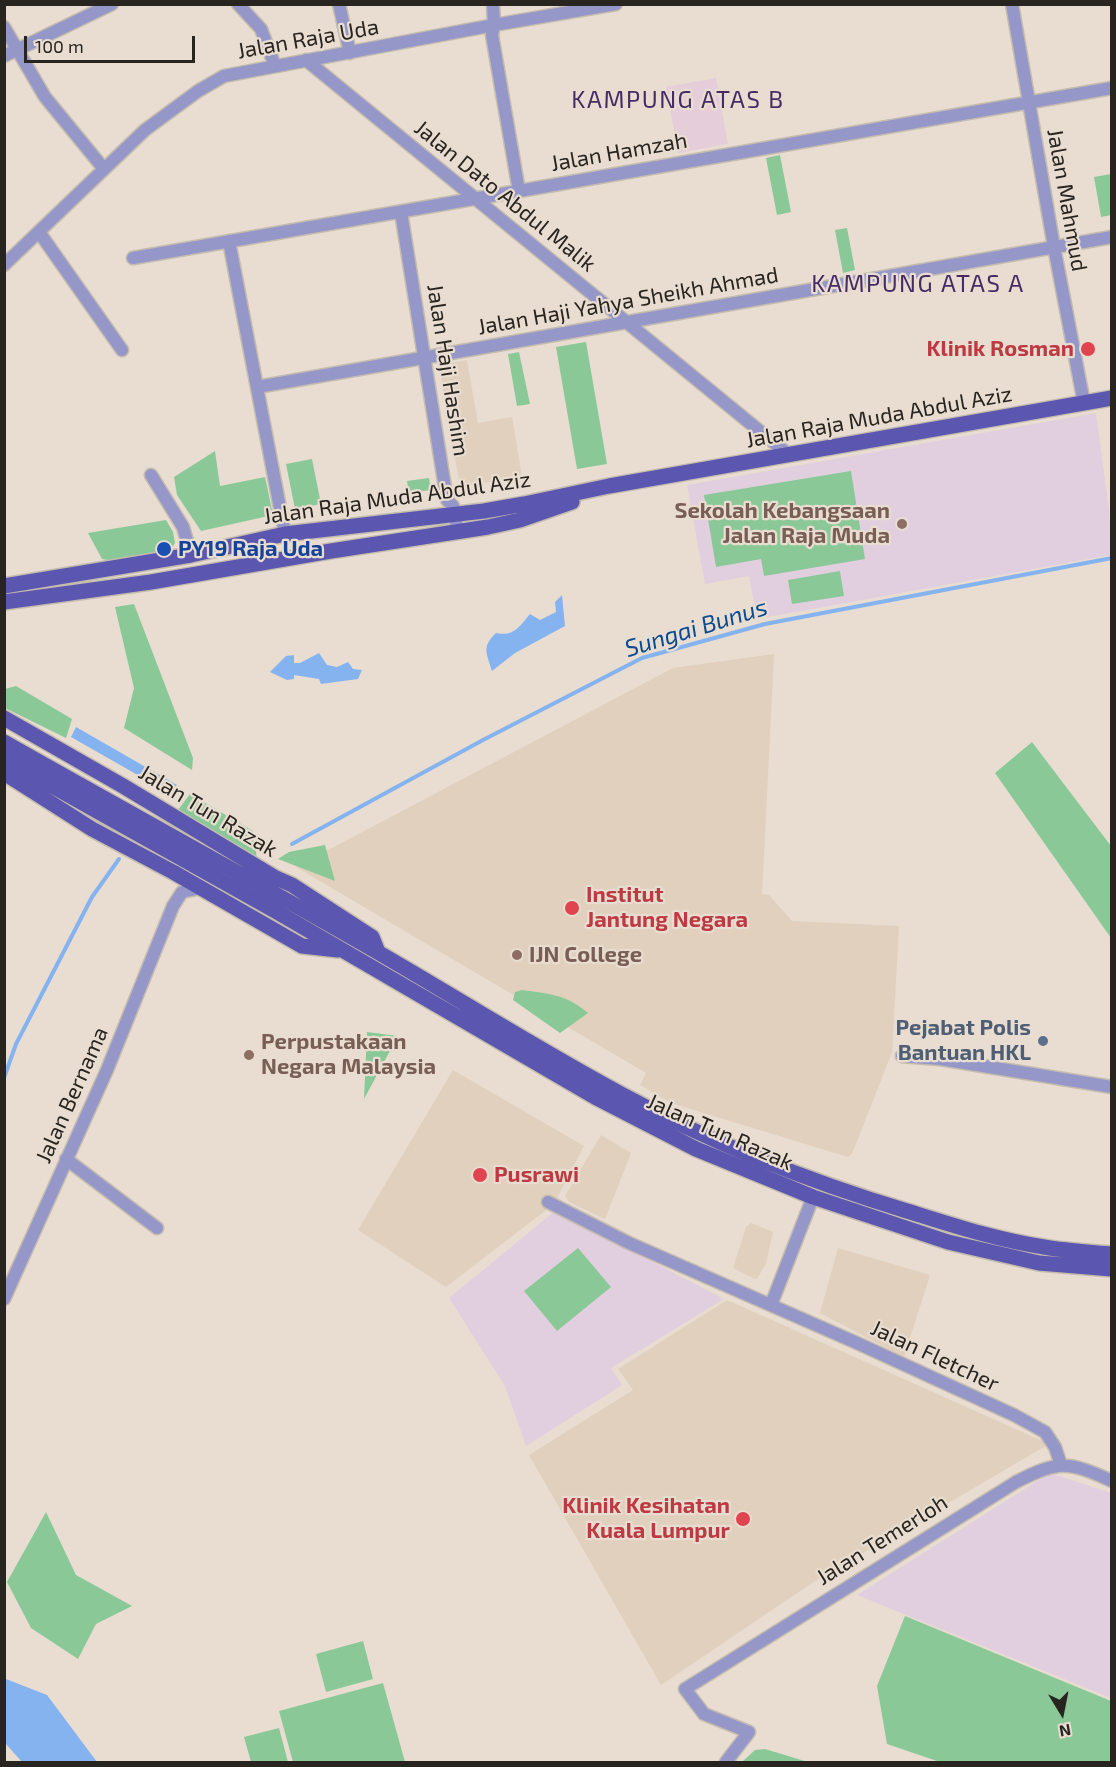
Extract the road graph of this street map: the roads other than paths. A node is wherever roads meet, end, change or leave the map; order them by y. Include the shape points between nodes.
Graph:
1 (112, 4) edge
2 (238, 4) edge
3 (339, 4) edge
4 (493, 4) edge
5 (616, 4) edge
6 (1012, 4) edge
7 (494, 25) junction
8 (4, 27) edge
9 (17, 50) junction
10 (350, 53) junction
11 (4, 56) edge
12 (306, 60) junction
13 (275, 66) junction
14 (1112, 88) edge
15 (1029, 102) junction
16 (104, 169) junction
17 (519, 191) junction
18 (476, 200) junction
19 (401, 212) junction
20 (39, 232) junction
21 (1112, 237) edge
22 (229, 242) junction
23 (1054, 247) junction
24 (133, 258) dead end
25 (4, 266) edge
26 (627, 323) junction
27 (122, 350) dead end
28 (425, 358) junction
29 (257, 387) junction
30 (1112, 398) edge
31 (1084, 403) junction
32 (789, 455) junction
33 (151, 475) dead end
34 (582, 491) junction
35 (449, 515) junction
36 (452, 533) junction
37 (285, 534) junction
38 (191, 555) junction
39 (6, 583) edge
40 (8, 601) edge
41 (4, 718) edge
42 (4, 742) edge
43 (4, 759) edge
44 (4, 773) edge
45 (173, 872) junction
46 (201, 888) junction
47 (281, 905) junction
48 (173, 906) junction
49 (344, 951) junction
50 (378, 952) junction
51 (902, 1056) dead end
52 (1112, 1087) edge
53 (66, 1159) junction
54 (813, 1197) junction
55 (548, 1202) dead end
56 (157, 1228) dead end
57 (1112, 1254) edge
58 (1112, 1269) edge
59 (4, 1299) edge
60 (771, 1305) junction
61 (1061, 1465) junction
62 (1112, 1481) edge
63 (726, 1762) edge

1 - 9 street
2 - 13 street via 261,29
3 - 10 street
4 - 7 street
5 - 7 street, Jalan Raja Uda
6 - 15 street, Jalan Mahmud
7 - 10 street, Jalan Raja Uda
7 - 17 street via 492,35
8 - 9 street
9 - 11 street
9 - 16 street via 45,98
10 - 12 street, Jalan Raja Uda
12 - 13 street, Jalan Raja Uda
12 - 18 street, Jalan Dato Abdul Malik
13 - 16 street, Jalan Raja Uda via 224,76 211,83 144,130
14 - 15 street, Jalan Hamzah
15 - 17 street, Jalan Hamzah
15 - 23 street, Jalan Mahmud
16 - 20 street, Jalan Raja Uda
17 - 18 street, Jalan Hamzah
18 - 19 street, Jalan Hamzah
18 - 26 street, Jalan Dato Abdul Malik
19 - 22 street, Jalan Hamzah
19 - 28 street, Jalan Haji Hashim
20 - 25 street, Jalan Raja Uda
20 - 27 street
21 - 23 street, Jalan Haji Yahya Sheikh Ahmad
22 - 24 street, Jalan Hamzah
22 - 29 street
23 - 26 street, Jalan Haji Yahya Sheikh Ahmad
23 - 31 street, Jalan Mahmud
26 - 28 street, Jalan Haji Yahya Sheikh Ahmad
26 - 32 street, Jalan Dato Abdul Malik
28 - 29 street, Jalan Haji Yahya Sheikh Ahmad
28 - 35 street, Jalan Haji Hashim via 447,500 453,506
29 - 37 street
30 - 31 main road, Jalan Raja Muda Abdul Aziz
31 - 32 main road, Jalan Raja Muda Abdul Aziz
32 - 34 main road, Jalan Raja Muda Abdul Aziz
33 - 38 street via 183,527
34 - 35 main road, Jalan Raja Muda Abdul Aziz
34 - 36 main road, Jalan Raja Muda Abdul Aziz via 572,502 520,520
35 - 36 street, Jalan Haji Hashim
35 - 37 main road, Jalan Raja Muda Abdul Aziz
36 - 40 main road, Jalan Raja Muda Abdul Aziz
37 - 38 main road, Jalan Raja Muda Abdul Aziz
38 - 39 main road, Jalan Raja Muda Abdul Aziz
39 - 40 main road
41 - 50 main road, Jalan Tun Razak via 292,885 372,937
42 - 47 main road, Jalan Tun Razak
43 - 47 main road, Jalan Tun Razak
44 - 45 main road, Jalan Tun Razak via 92,829
45 - 46 main road, Jalan Tun Razak
45 - 48 street, Jalan Bernama
46 - 48 street via 182,892
46 - 49 main road, Jalan Tun Razak via 302,945
47 - 49 main road, Jalan Tun Razak
47 - 50 main road, Jalan Tun Razak
48 - 53 street, Jalan Bernama via 107,1070
49 - 54 main road, Jalan Tun Razak via 650,1126
50 - 57 main road, Jalan Tun Razak via 621,1094 762,1160 869,1200 989,1236 1043,1247
51 - 52 street
53 - 56 street
53 - 59 street, Jalan Bernama
54 - 58 main road, Jalan Tun Razak via 982,1251 1039,1263
54 - 60 street
55 - 60 street, Jalan Fletcher via 629,1244
60 - 61 street, Jalan Fletcher via 1045,1432
61 - 62 street, Jalan Temerloh via 1082,1467
61 - 63 street, Jalan Temerloh via 1016,1482 685,1689 704,1714 749,1732

